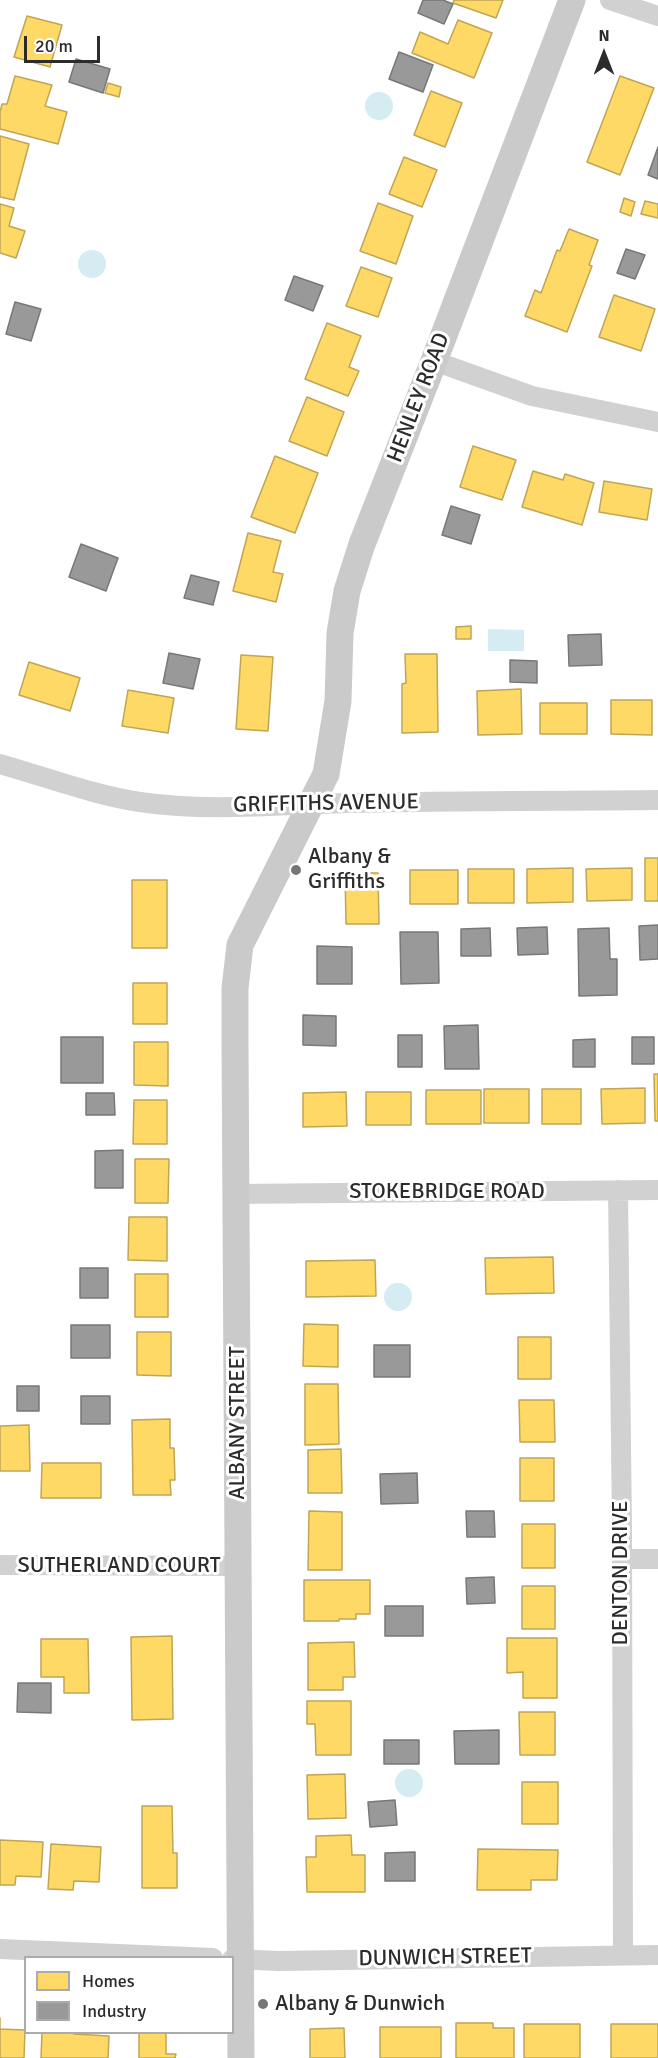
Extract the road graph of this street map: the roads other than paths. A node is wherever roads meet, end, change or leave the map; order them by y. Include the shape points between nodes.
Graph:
1 (572, 0) edge
2 (610, 0) edge
3 (658, 16) edge
4 (434, 361) junction
5 (658, 422) edge
6 (0, 764) edge
7 (658, 800) edge
8 (310, 806) junction
9 (618, 1190) junction
10 (658, 1190) edge
11 (236, 1194) junction
12 (622, 1559) junction
13 (658, 1559) edge
14 (0, 1565) edge
15 (238, 1566) junction
16 (0, 1949) edge
17 (623, 1955) junction
18 (658, 1955) edge
19 (166, 1956) edge
20 (237, 1959) edge
21 (241, 2058) edge

1 - 4 street, HENLEY ROAD
2 - 3 street
4 - 5 street via 532,396
4 - 8 street, HENLEY ROAD via 347,591 329,762
6 - 8 street, GRIFFITHS AVENUE via 140,802 177,806
7 - 8 street, GRIFFITHS AVENUE
8 - 11 street, ALBANY STREET via 240,945 236,988
9 - 10 street, STOKEBRIDGE ROAD
9 - 11 street, STOKEBRIDGE ROAD
9 - 12 street, DENTON DRIVE
11 - 15 street, ALBANY STREET
12 - 13 street
12 - 17 street, DENTON DRIVE
14 - 15 street, SUTHERLAND COURT
15 - 20 street, ALBANY STREET
16 - 19 street
17 - 18 street, DUNWICH STREET
17 - 20 street, DUNWICH STREET
20 - 21 street, ALBANY STREET

